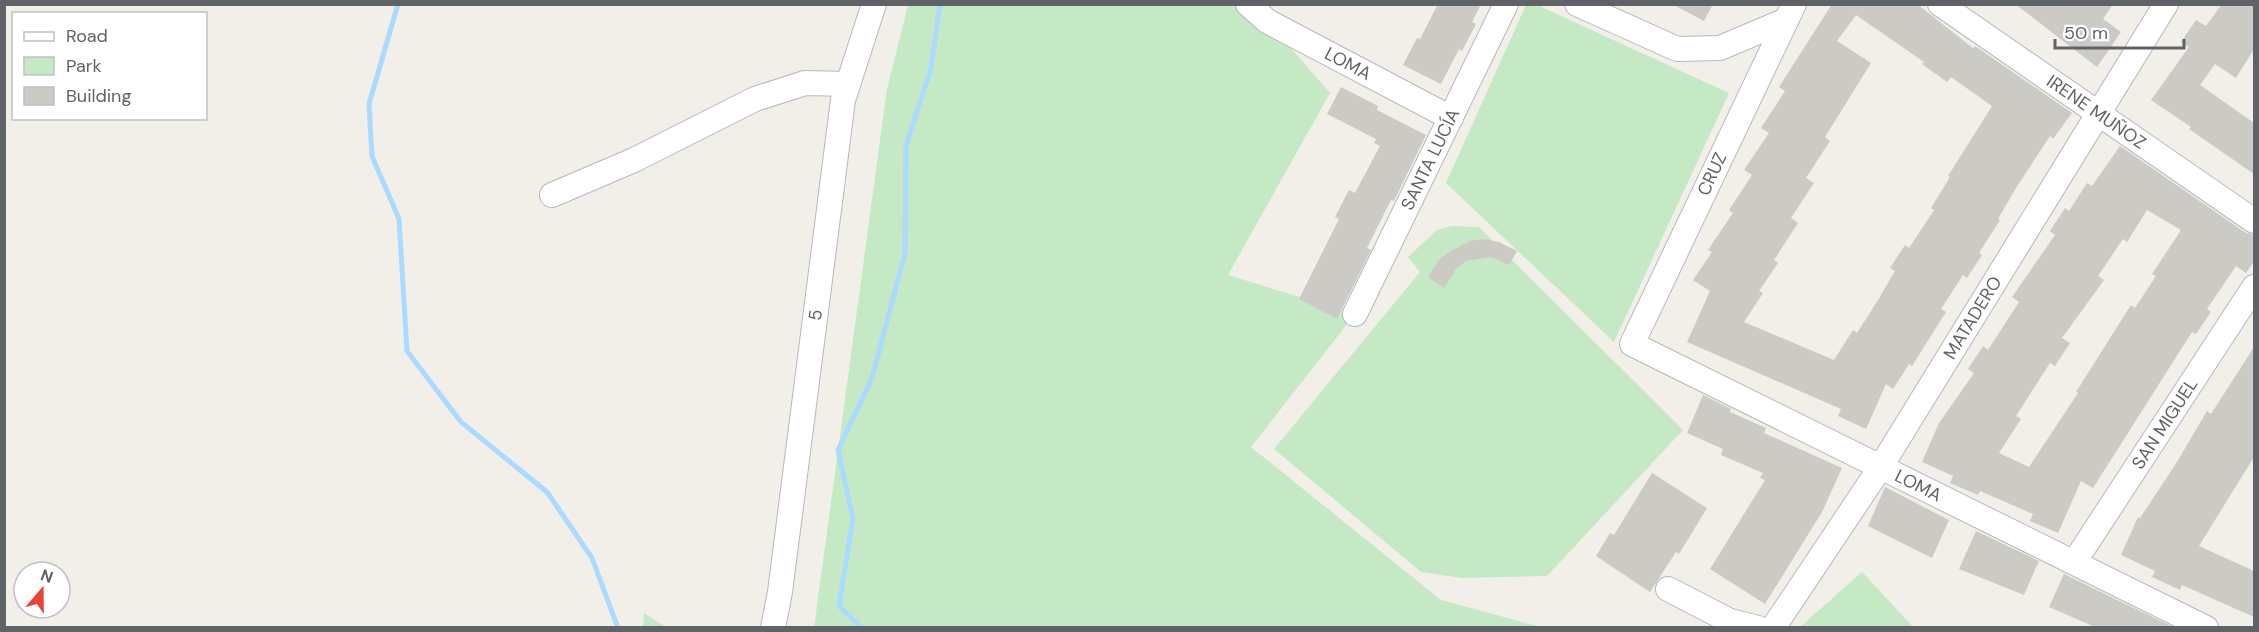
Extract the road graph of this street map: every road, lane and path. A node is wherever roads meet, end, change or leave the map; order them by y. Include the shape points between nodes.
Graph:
1 (874, 4) edge
2 (1248, 4) edge
3 (1506, 4) edge
4 (1577, 4) edge
5 (1940, 4) edge
6 (2166, 4) edge
7 (1271, 13) edge
8 (1789, 13) edge
9 (848, 84) junction
10 (2099, 114) junction
11 (1451, 118) junction
12 (552, 195) dead end
13 (2254, 221) edge
14 (2254, 287) edge
15 (1355, 314) dead end
16 (1632, 344) joint
17 (1880, 468) junction
18 (2075, 561) junction
19 (1668, 589) dead end
20 (773, 627) edge
21 (1758, 627) edge
22 (1773, 627) edge
23 (2206, 627) edge

1 - 9 street, 5
2 - 7 street, LOMA
3 - 11 street, SANTA LUCÍA
4 - 8 street via 1677,49 1720,48
5 - 10 street, IRENE MUÑOZ
6 - 10 street, MATADERO
7 - 11 street, LOMA
8 - 16 street, CRUZ
9 - 12 street via 805,83 755,99 634,160
9 - 20 street, 5
10 - 13 street, IRENE MUÑOZ
10 - 17 street, MATADERO
11 - 15 street, SANTA LUCÍA
14 - 18 street, SAN MIGUEL
16 - 17 street, LOMA
17 - 18 street, LOMA
17 - 22 street, MATADERO
18 - 23 street, LOMA
19 - 21 street via 1730,621

